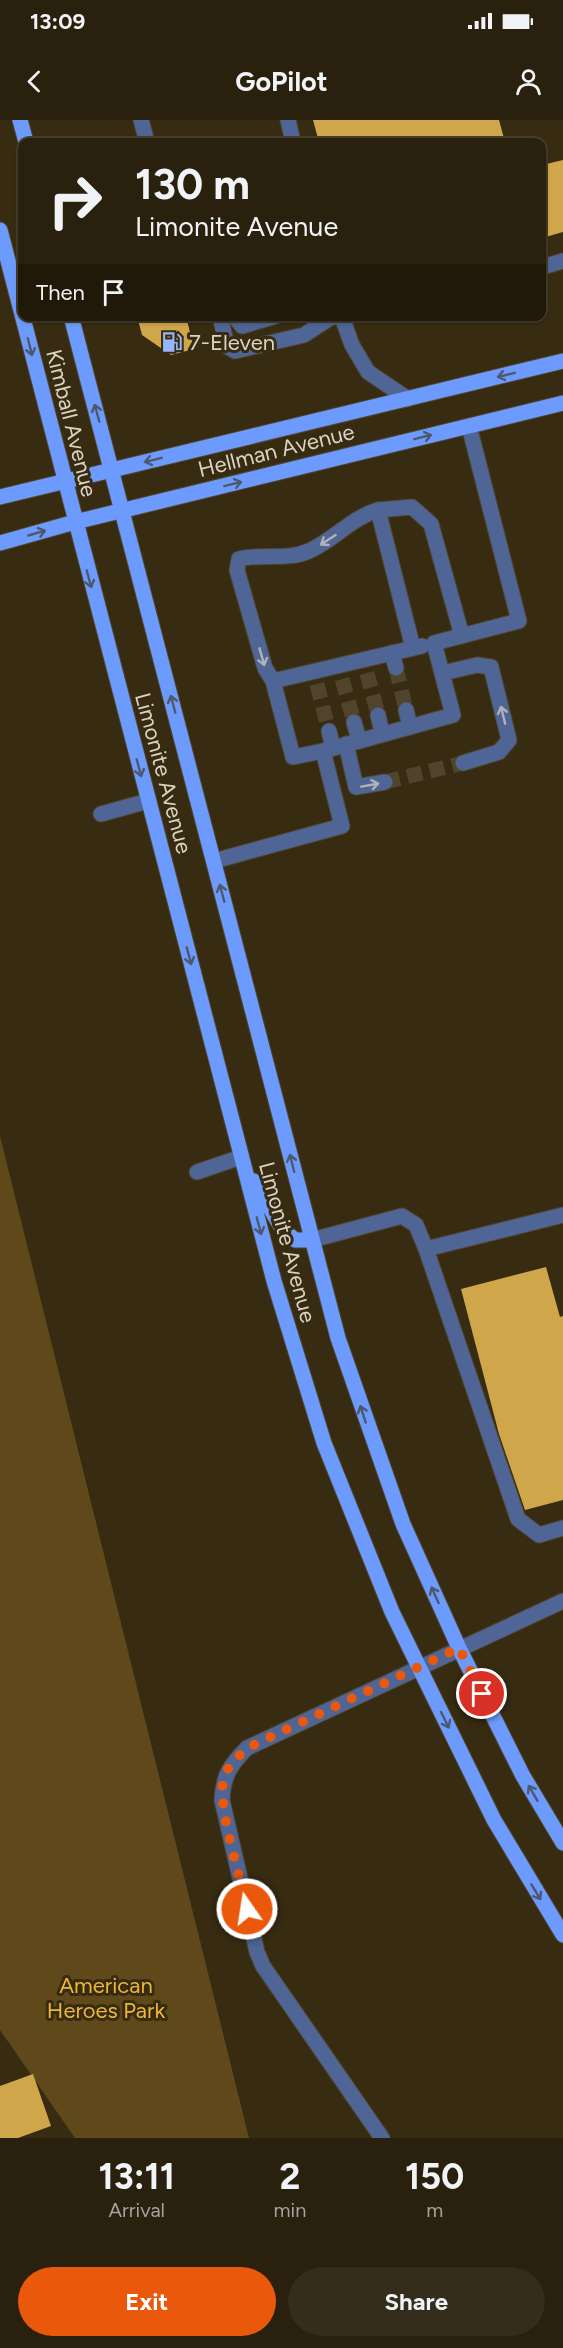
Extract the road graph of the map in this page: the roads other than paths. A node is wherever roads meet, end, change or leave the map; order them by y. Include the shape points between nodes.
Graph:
1 (20, 120) edge
2 (141, 120) edge
3 (288, 120) edge
4 (25, 138) edge
5 (146, 138) edge
6 (292, 138) edge
7 (0, 230) edge
8 (563, 261) edge
9 (546, 266) edge
10 (18, 301) edge
11 (23, 321) edge
12 (72, 321) edge
13 (221, 321) edge
14 (238, 321) edge
15 (259, 321) edge
16 (328, 321) edge
17 (337, 321) edge
18 (563, 361) edge
19 (408, 399) junction
20 (563, 403) edge
21 (469, 426) junction
22 (112, 470) junction
23 (64, 481) junction
24 (0, 497) edge
25 (378, 510) junction
26 (122, 511) junction
27 (75, 522) junction
28 (0, 543) edge
29 (462, 636) junction
30 (434, 643) junction
31 (413, 648) junction
32 (442, 673) junction
33 (273, 681) junction
34 (406, 710) tunnel mouth
35 (378, 715) tunnel mouth
36 (354, 722) dead end
37 (410, 727) junction
38 (329, 731) tunnel mouth
39 (382, 733) junction
40 (340, 746) junction
41 (463, 763) tunnel mouth
42 (385, 782) tunnel mouth
43 (148, 801) junction
44 (100, 814) dead end
45 (214, 861) junction
46 (241, 1157) junction
47 (197, 1172) dead end
48 (563, 1215) edge
49 (312, 1240) junction
50 (426, 1249) junction
51 (563, 1528) edge
52 (563, 1601) edge
53 (459, 1648) junction
54 (419, 1668) junction
55 (563, 1843) edge
56 (563, 1935) edge
57 (381, 2138) edge

1 - 4 main road
2 - 5 street
3 - 6 street
7 -> 10 main road, Kimball Avenue
8 - 9 street
11 -> 23 main road, Kimball Avenue
22 -> 12 main road, Kimball Avenue
13 - 16 street via 227,345 235,351 304,335
14 - 15 street via 242,326
17 - 19 street via 368,372
18 -> 19 main road, Hellman Avenue
19 -> 22 main road, Hellman Avenue
20 - 21 main road, Hellman Avenue
26 -> 21 main road, Hellman Avenue
21 - 29 street via 519,621
22 - 23 main road, Hellman Avenue
22 - 26 main road, Limonite Avenue
23 - 24 main road, Hellman Avenue
23 - 27 main road, Kimball Avenue
25 - 29 street via 412,507 431,524
25 - 31 street
25 -> 33 street via 366,513 307,552 278,558 253,555 239,560 240,581 265,668
26 - 27 main road, Hellman Avenue
45 -> 26 main road, Limonite Avenue
28 -> 27 main road, Hellman Avenue
27 -> 43 main road, Limonite Avenue
29 - 30 street
30 - 31 street
30 - 32 street
31 - 33 street via 394,661 315,678
32 - 37 street via 453,715
41 -> 32 street via 499,752 509,740 491,667 477,664
33 - 40 street via 293,757
34 - 37 street
35 - 39 street
36 - 40 street
37 - 39 street
38 - 40 street
39 - 40 street
40 -> 42 street via 356,787
40 - 45 street via 342,826
43 - 44 street
43 -> 46 main road, Limonite Avenue
49 -> 45 main road, Limonite Avenue
46 - 47 street
46 - 49 main road via 283,1230 296,1240
46 -> 54 main road, Limonite Avenue via 324,1443 392,1612
48 - 50 street
49 - 50 street via 402,1216 416,1225
53 -> 49 main road, Limonite Avenue via 403,1524 370,1435 338,1338
50 - 51 street via 518,1519 539,1535
52 - 53 street
53 - 54 street
55 -> 53 main road, Limonite Avenue
54 -> 56 main road, Limonite Avenue via 494,1820
54 - 57 street via 247,1748 230,1765 223,1780 222,1800 263,1966

